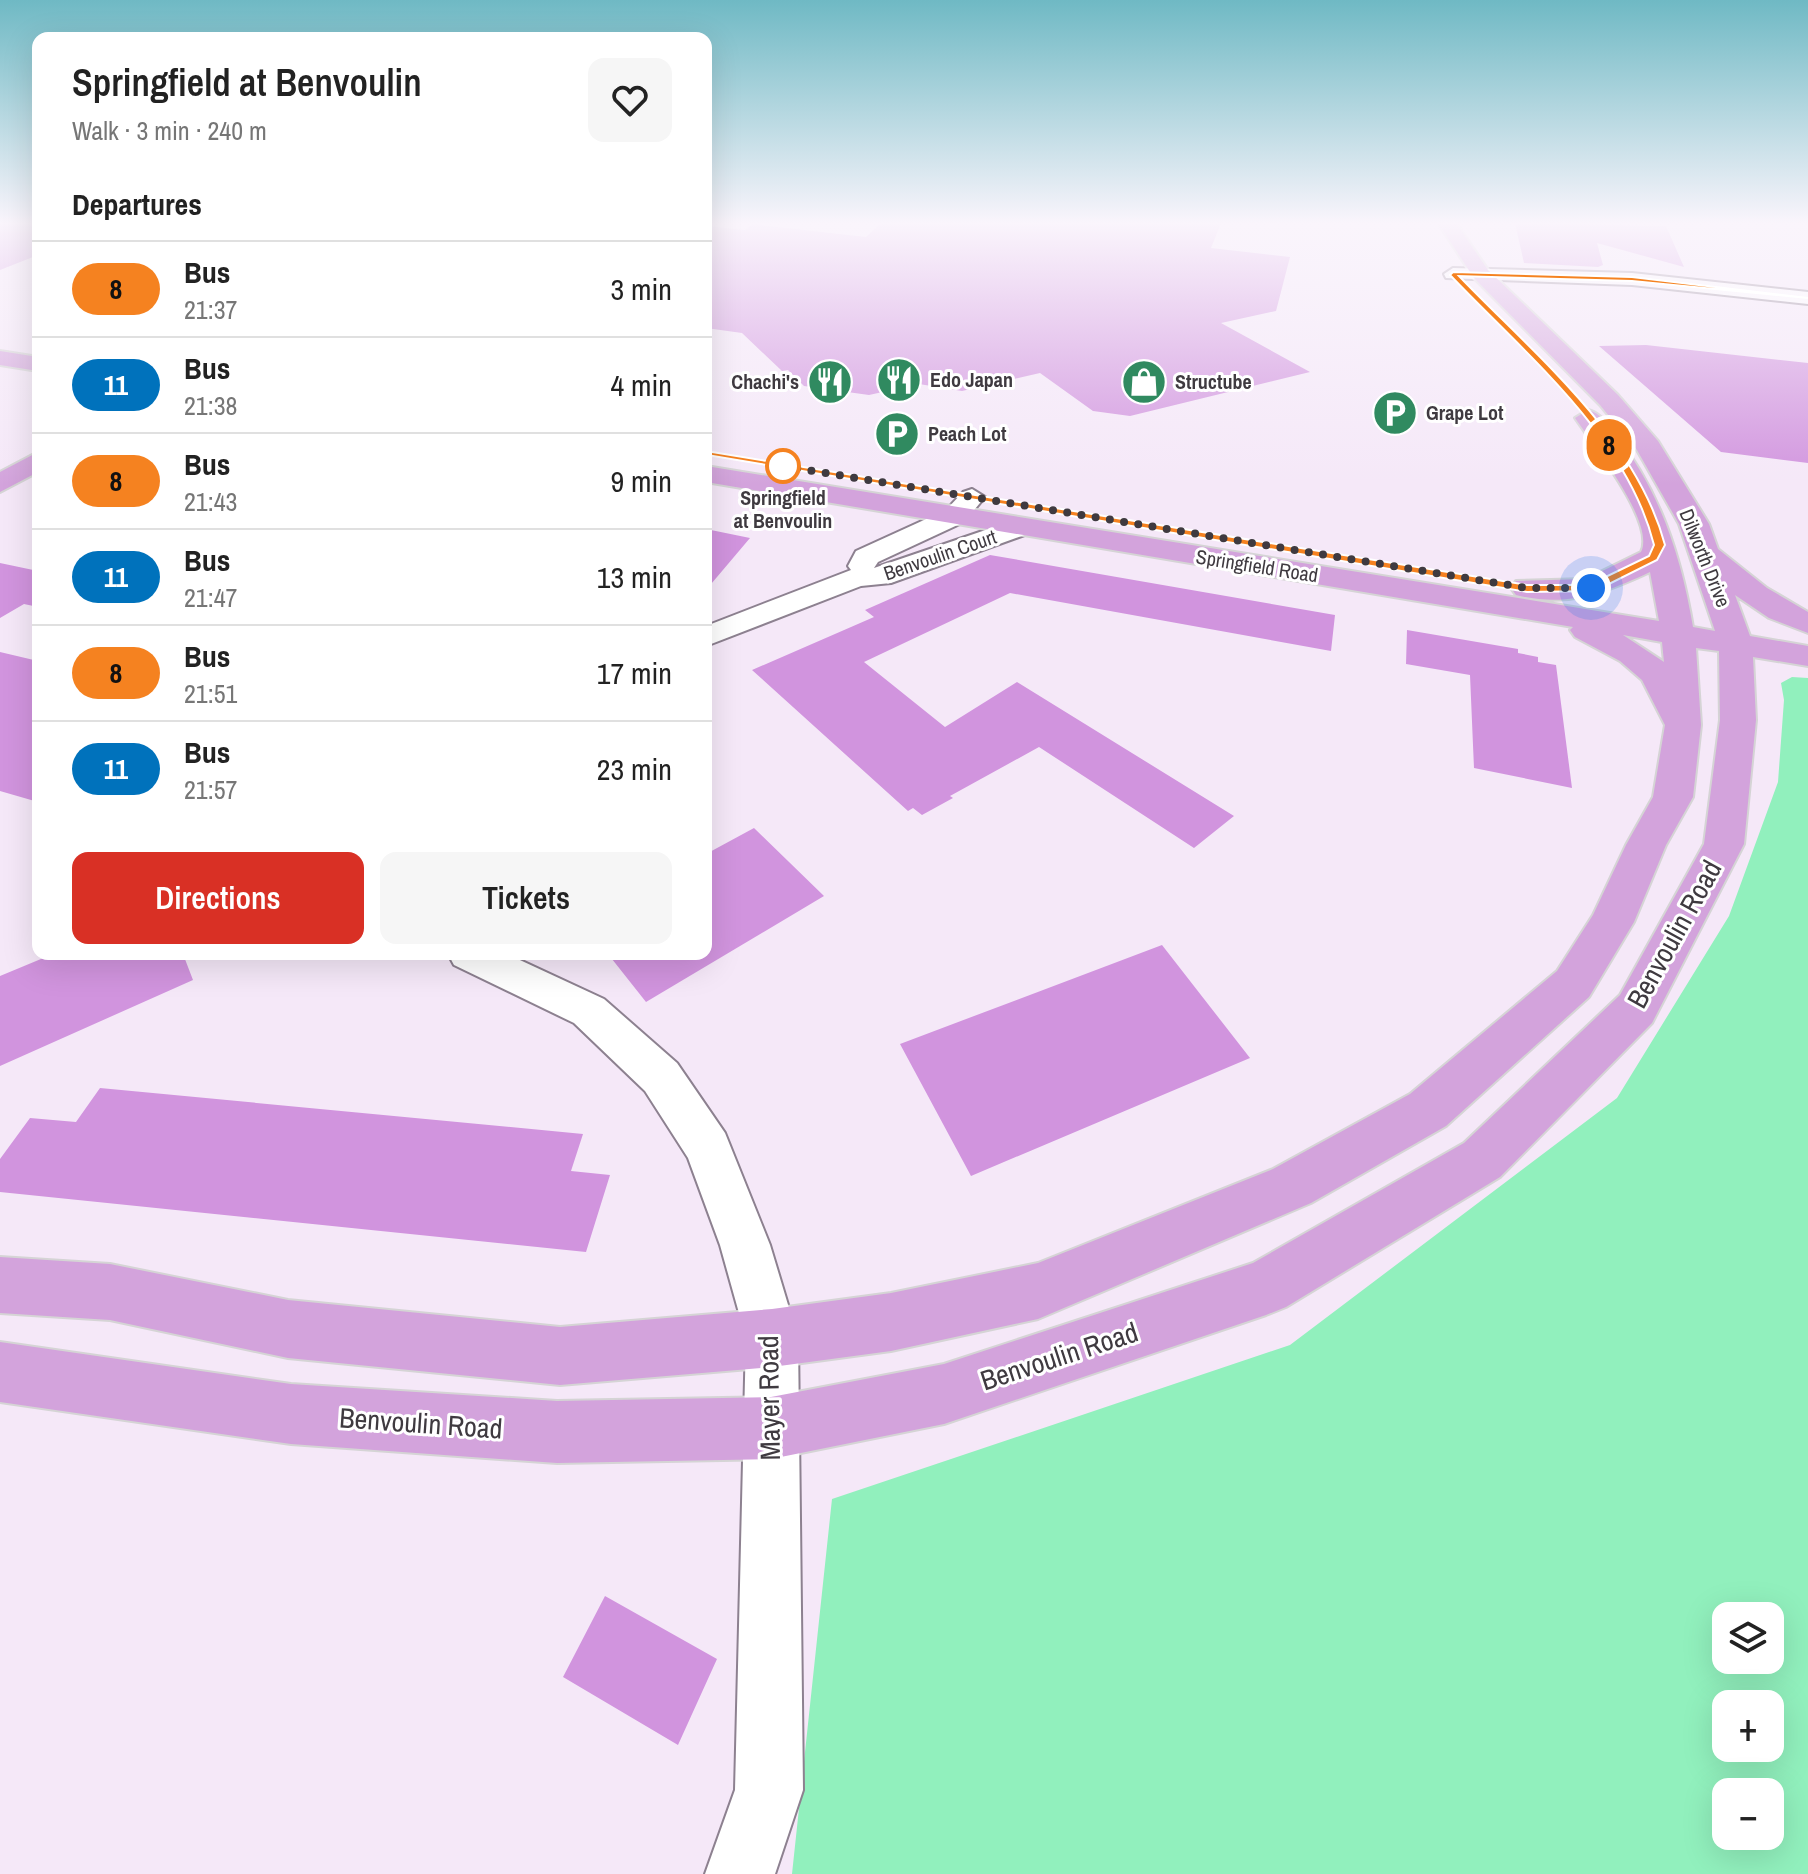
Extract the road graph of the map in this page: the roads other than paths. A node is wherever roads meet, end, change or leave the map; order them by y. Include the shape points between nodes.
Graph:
1 (1489, 310) edge
2 (1518, 310) edge
3 (0, 340) edge
4 (32, 344) edge
5 (0, 358) edge
6 (32, 363) edge
7 (712, 455) edge
8 (32, 464) edge
9 (712, 475) edge
10 (0, 484) edge
11 (964, 506) junction
12 (1021, 527) junction
13 (1660, 545) junction
14 (1705, 552) junction
15 (857, 577) junction
16 (1526, 599) junction
17 (1676, 623) junction
18 (1808, 623) edge
19 (1733, 633) junction
20 (1808, 634) edge
21 (712, 635) edge
22 (1808, 656) edge
23 (1683, 725) junction
24 (481, 960) edge
25 (0, 1285) edge
26 (772, 1338) junction
27 (0, 1372) edge
28 (771, 1428) junction
29 (740, 1874) edge

1 - 13 main road, Dilworth Drive via 1620,459
2 - 14 main road, Dilworth Drive via 1649,447
3 - 4 main road
5 - 6 main road
7 - 11 main road, Springfield Road
8 - 10 main road
9 - 11 main road, Springfield Road
11 - 12 main road, Springfield Road
11 - 15 street, Benvoulin Court via 866,557
11 - 16 main road, Springfield Road
12 - 15 street, Benvoulin Court via 881,577
12 - 16 main road, Springfield Road
13 - 16 main road via 1654,558 1591,588
13 - 17 main road, Dilworth Drive
14 - 18 main road via 1770,605
14 - 19 main road, Dilworth Drive
15 - 21 street, Benvoulin Court
16 - 17 main road, Springfield Road
16 - 23 main road via 1651,665 1670,687
17 - 19 main road, Springfield Road
17 - 23 main road
19 - 20 main road, Springfield Road
19 - 22 main road, Springfield Road
19 - 28 main road, Benvoulin Road via 1738,720 1724,844 1636,1009 1482,1160 1266,1287 944,1394
23 - 26 main road via 1673,797 1612,922 1573,984 1428,1110 1292,1186 1038,1291 891,1322
24 - 26 street, Mayer Road via 589,1011 661,1077 708,1148 745,1245
25 - 26 main road via 110,1292 288,1329 560,1356
26 - 28 street, Mayer Road
27 - 28 main road, Benvoulin Road via 291,1414 557,1432
28 - 29 street, Mayer Road via 769,1790

